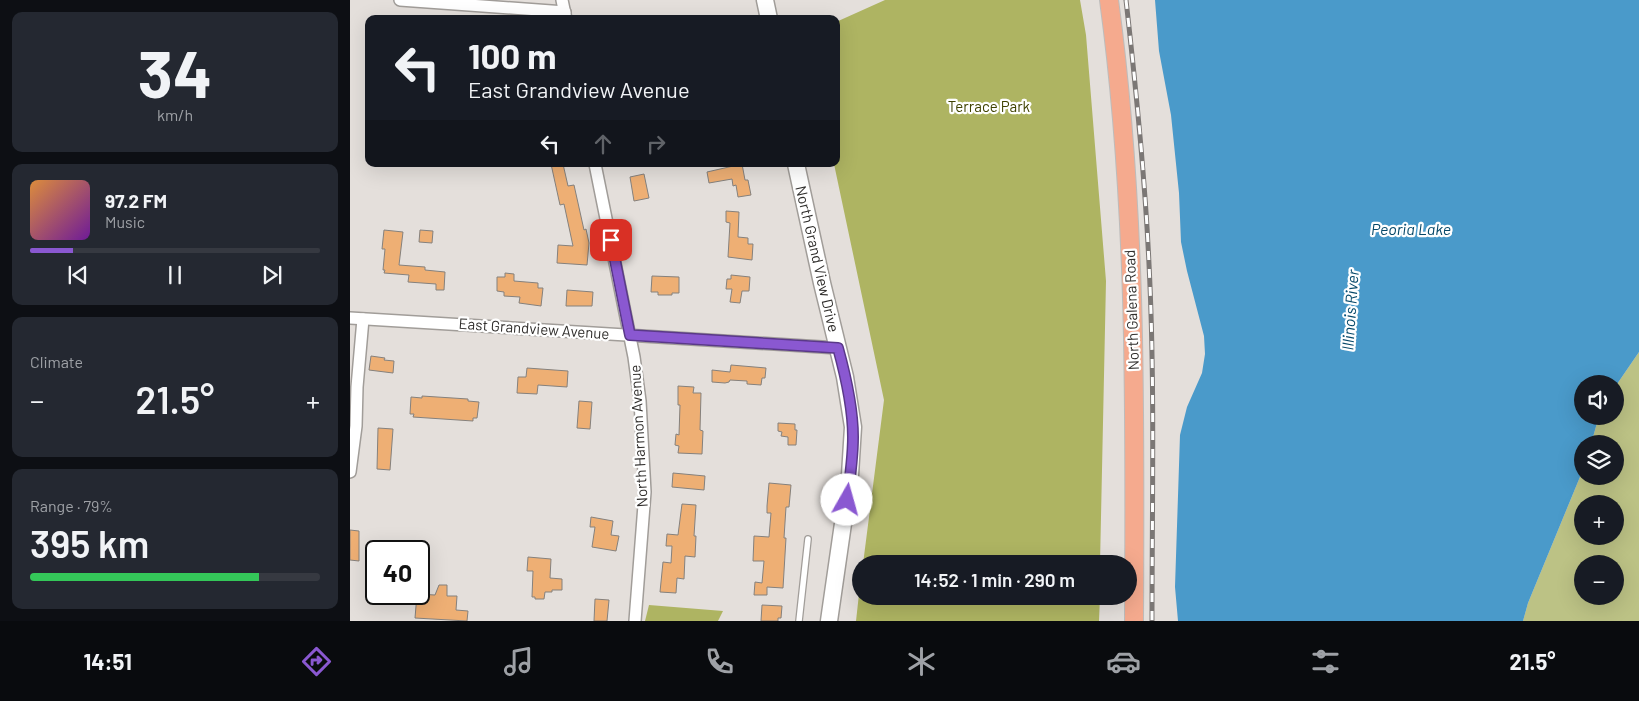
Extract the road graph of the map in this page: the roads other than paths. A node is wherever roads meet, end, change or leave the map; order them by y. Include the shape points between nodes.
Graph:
1 (400, 0) edge
2 (562, 0) edge
3 (765, 0) edge
4 (1108, 0) edge
5 (565, 15) edge
6 (768, 15) edge
7 (596, 167) edge
8 (797, 167) edge
9 (350, 318) edge
10 (363, 319) junction
11 (630, 335) junction
12 (838, 348) junction
13 (350, 472) edge
14 (808, 539) dead end
15 (635, 621) edge
16 (799, 621) edge
17 (829, 621) edge
18 (1134, 621) edge

1 - 5 street
2 - 5 street
3 - 6 street
4 - 18 main road, North Galena Road via 1121,109 1131,248
7 - 11 street, North Harmon Avenue
8 - 12 street, North Grand View Drive
9 - 10 street, East Grandview Avenue
10 - 11 street, East Grandview Avenue
10 - 13 street
11 - 12 street, East Grandview Avenue
11 - 15 street, North Harmon Avenue via 640,401 645,492
12 - 17 street, North Grand View Drive via 851,408 853,444
14 - 16 lane

